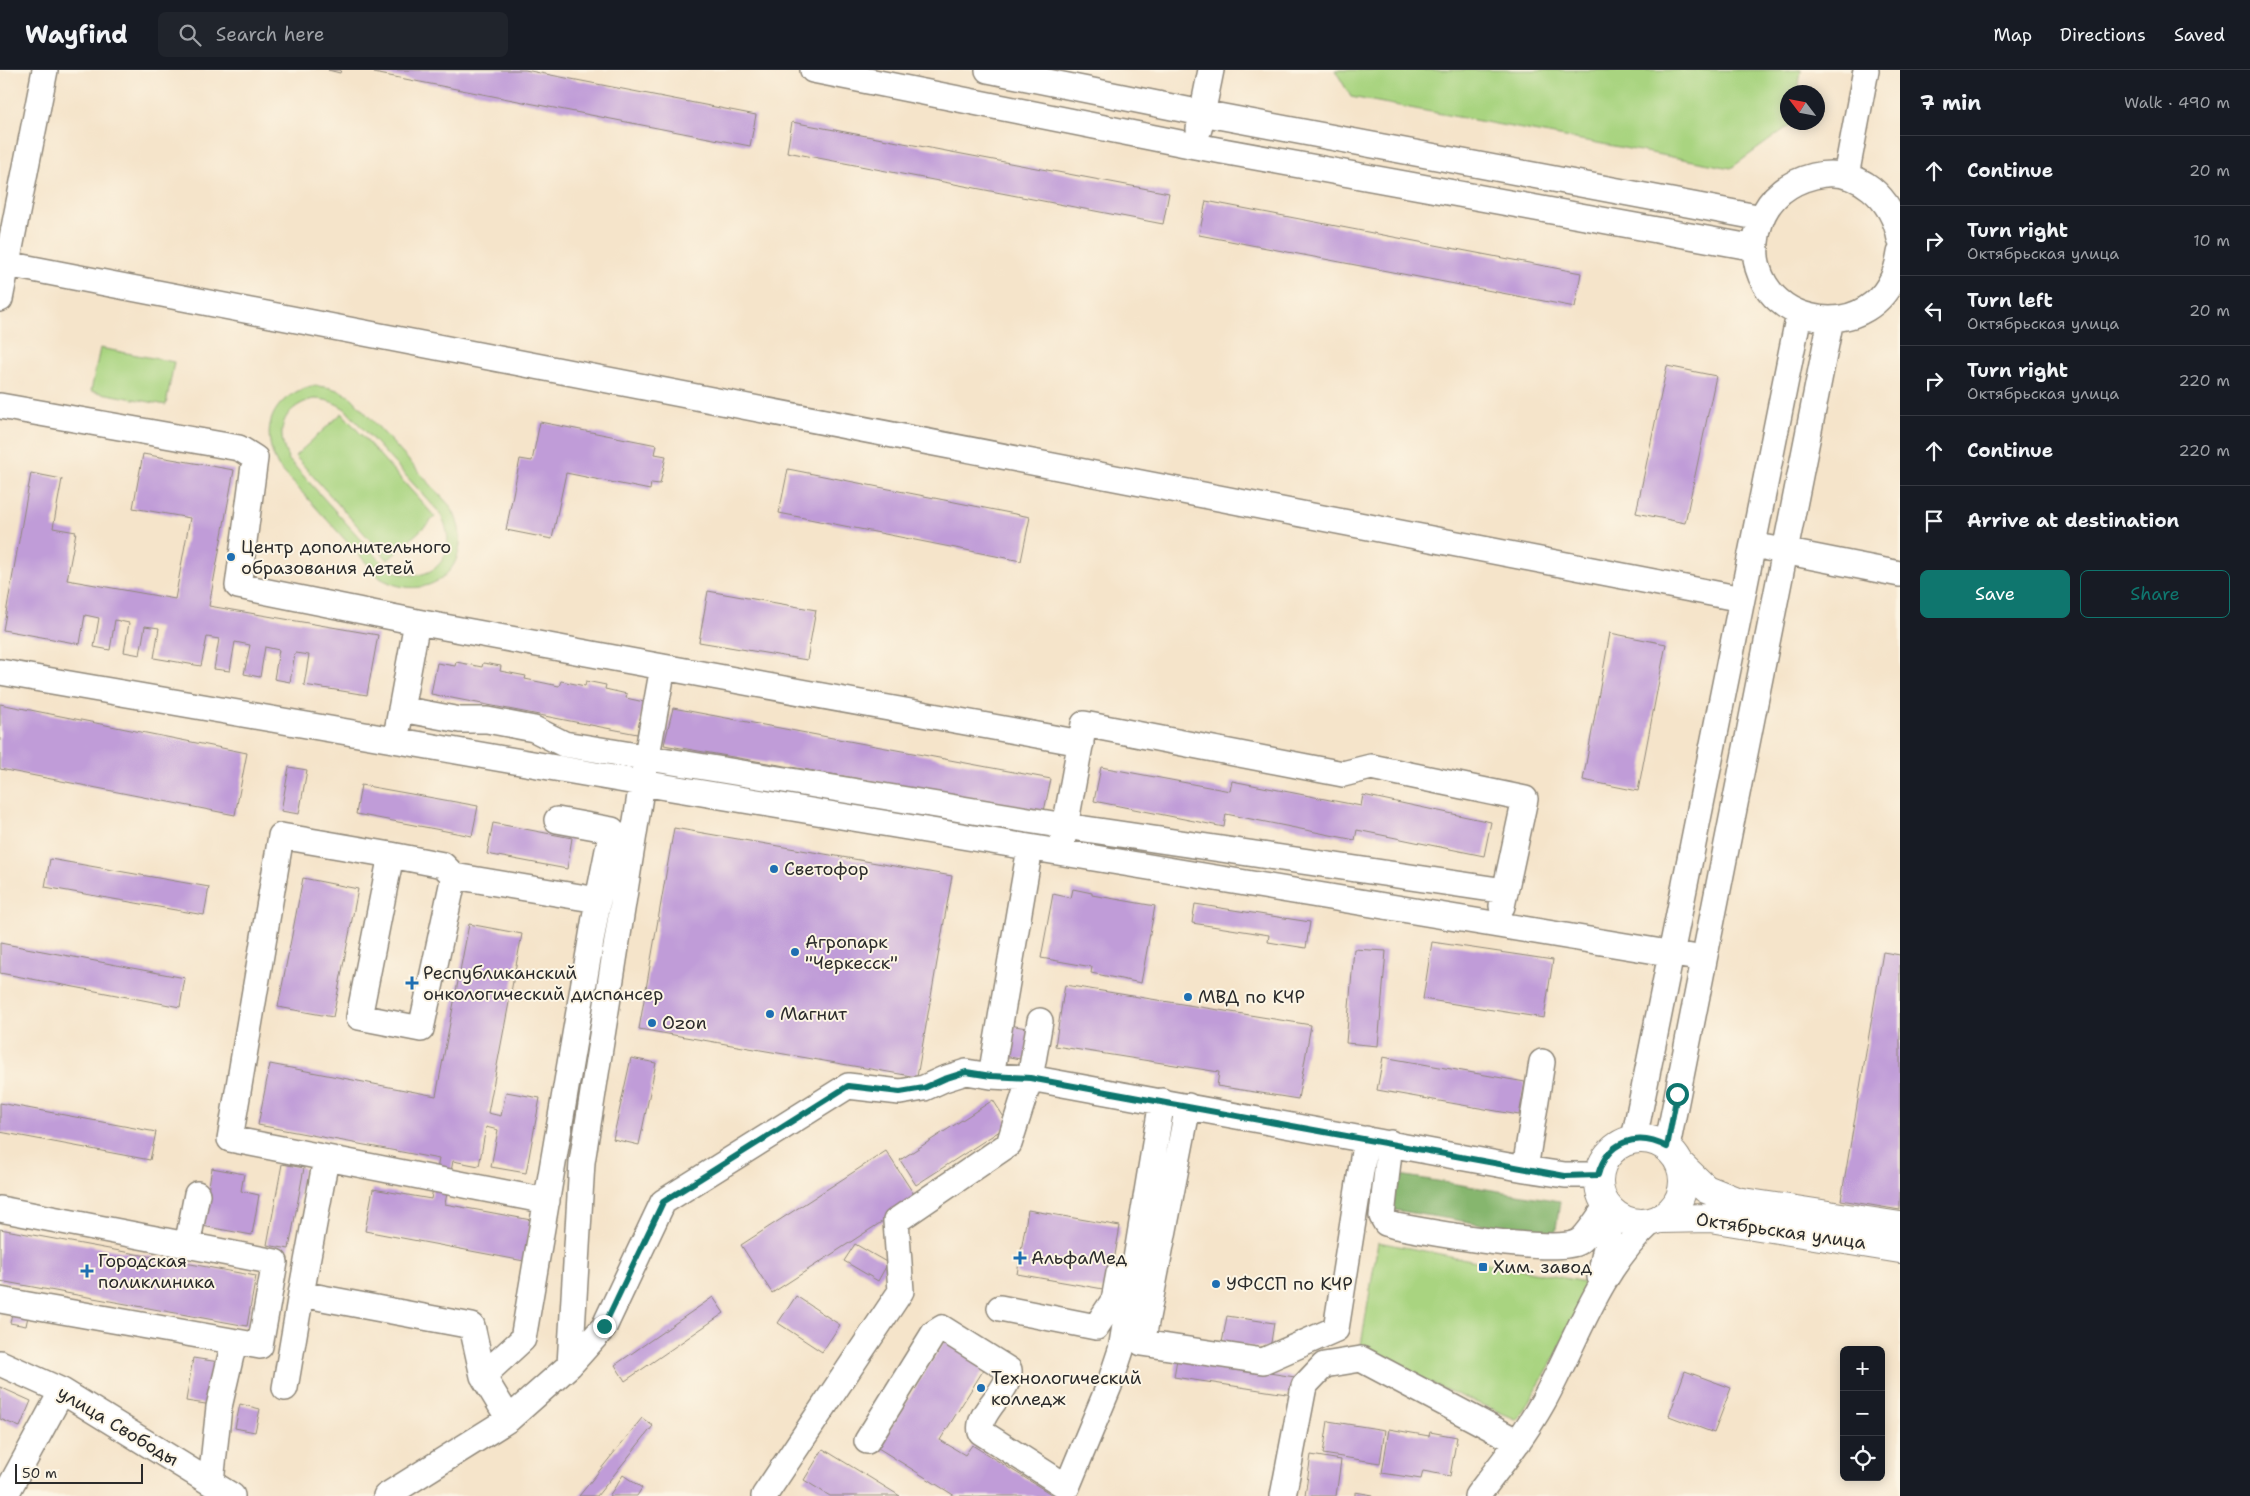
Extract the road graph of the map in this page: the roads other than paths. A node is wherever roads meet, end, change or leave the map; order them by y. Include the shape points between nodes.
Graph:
1 (45, 70) edge
2 (813, 70) edge
3 (988, 70) edge
4 (1211, 70) edge
5 (1866, 70) edge
6 (1202, 113) junction
7 (1195, 146) junction
8 (1846, 176) junction
9 (1762, 218) junction
10 (1900, 239) edge
11 (1756, 248) junction
12 (1900, 254) edge
13 (7, 264) junction
14 (0, 300) edge
15 (1799, 314) junction
16 (1831, 319) junction
17 (0, 406) edge
18 (1753, 544) junction
19 (1784, 552) junction
20 (1900, 574) edge
21 (1742, 599) junction
22 (417, 622) junction
23 (663, 667) junction
24 (0, 672) edge
25 (401, 710) junction
26 (395, 740) junction
27 (1080, 742) junction
28 (646, 757) junction
29 (642, 783) junction
30 (557, 820) dead end
31 (1065, 826) junction
32 (1030, 848) junction
33 (1060, 853) junction
34 (390, 855) junction
35 (454, 876) junction
36 (1505, 891) junction
37 (598, 900) junction
38 (1498, 925) junction
39 (1671, 954) junction
40 (1704, 959) junction
41 (1040, 1021) dead end
42 (1542, 1062) dead end
43 (991, 1076) junction
44 (1040, 1080) junction
45 (1155, 1100) junction
46 (1188, 1106) junction
47 (1634, 1139) junction
48 (1378, 1141) junction
49 (1674, 1156) junction
50 (326, 1159) junction
51 (1525, 1169) junction
52 (1598, 1175) junction
53 (197, 1194) dead end
54 (546, 1201) junction
55 (0, 1209) edge
56 (1610, 1210) junction
57 (1655, 1221) junction
58 (1900, 1226) edge
59 (187, 1246) junction
60 (1900, 1249) edge
61 (1598, 1289) junction
62 (301, 1294) junction
63 (0, 1300) edge
64 (1000, 1308) dead end
65 (234, 1342) junction
66 (0, 1363) edge
67 (570, 1365) junction
68 (484, 1376) junction
69 (285, 1388) dead end
70 (62, 1391) junction
71 (508, 1419) junction
72 (867, 1441) dead end
73 (1518, 1442) junction
74 (211, 1482) junction
75 (1064, 1491) edge
76 (5, 1496) edge
77 (232, 1496) edge
78 (386, 1496) edge
79 (764, 1496) edge
80 (1283, 1496) edge
81 (1477, 1496) edge

1 - 13 street
2 - 7 street
3 - 6 street
4 - 6 street
5 - 8 street
6 - 7 street
6 - 9 street
7 - 11 street
8 - 9 street via 1822,174 1799,180 1779,193
8 - 10 street via 1868,185 1885,201 1897,222
9 - 11 street via 1756,234
11 - 15 street via 1756,259 1764,282 1778,301
12 - 16 street via 1898,270 1886,291 1869,308 1846,318
13 - 14 street
13 - 21 street
15 - 16 street
15 - 18 street
16 - 19 street
17 - 22 street via 240,448 256,458 238,586
18 - 19 street
18 - 21 street
19 - 20 street
19 - 40 street
21 - 39 street
22 - 23 street
22 - 25 street
23 - 27 street
23 - 28 street
24 - 26 street
25 - 26 street
25 - 28 street via 534,729 564,744
26 - 29 street
27 - 31 street
27 - 36 street via 1084,724 1343,774 1371,767 1524,799
28 - 29 street
28 - 31 street
29 - 32 street
29 - 67 street via 582,1162
30 - 37 street via 612,830
31 - 33 street
31 - 36 street
32 - 33 street
32 - 43 street
33 - 38 street
34 - 35 street via 443,865
34 - 35 street via 359,1016 421,1029
34 - 50 street via 281,836 230,1139
35 - 37 street
36 - 38 street
37 - 54 street
38 - 39 street
39 - 40 street
39 - 47 street
40 - 49 street
41 - 44 street
42 - 51 street
43 - 44 street
43 - 67 street via 966,1072 924,1088 900,1092 848,1086 663,1202 604,1326
44 - 45 street
44 - 79 street via 1009,1144 896,1221 901,1291
45 - 46 street
45 - 64 street via 1114,1300 1096,1327
45 - 75 street via 1121,1350
46 - 48 street via 1312,1120
46 - 48 street via 1142,1343 1263,1361 1336,1329
47 - 49 main road, Октябрьская улица via 1645,1139
47 - 52 main road via 1613,1149
48 - 51 street
48 - 56 street via 1382,1216 1386,1223 1396,1226 1487,1241 1567,1246 1580,1242
49 - 57 main road, Октябрьская улица via 1684,1177 1681,1195 1671,1211
49 - 58 main road, Октябрьская улица via 1706,1189 1736,1201
50 - 54 street
50 - 62 street
51 - 52 street via 1565,1176
52 - 56 main road via 1599,1191
53 - 59 street
54 - 68 street via 523,1339
55 - 59 street
56 - 57 main road, Октябрьская улица via 1629,1222
56 - 61 street
57 - 60 main road, Октябрьская улица via 1710,1218
57 - 61 street via 1623,1250
59 - 65 street via 275,1262 260,1346
61 - 73 street via 1543,1402
62 - 68 street via 472,1326
62 - 69 street
63 - 65 street
65 - 74 street via 219,1407
66 - 70 street, улица Свободы
67 - 71 street
68 - 71 street
70 - 74 street, улица Свободы
70 - 76 street
71 - 78 street
72 - 75 street via 934,1333 942,1328 1009,1370 1008,1380 982,1421 981,1432
73 - 80 street via 1361,1359 1324,1365 1304,1386
73 - 81 street
74 - 77 street, улица Свободы

